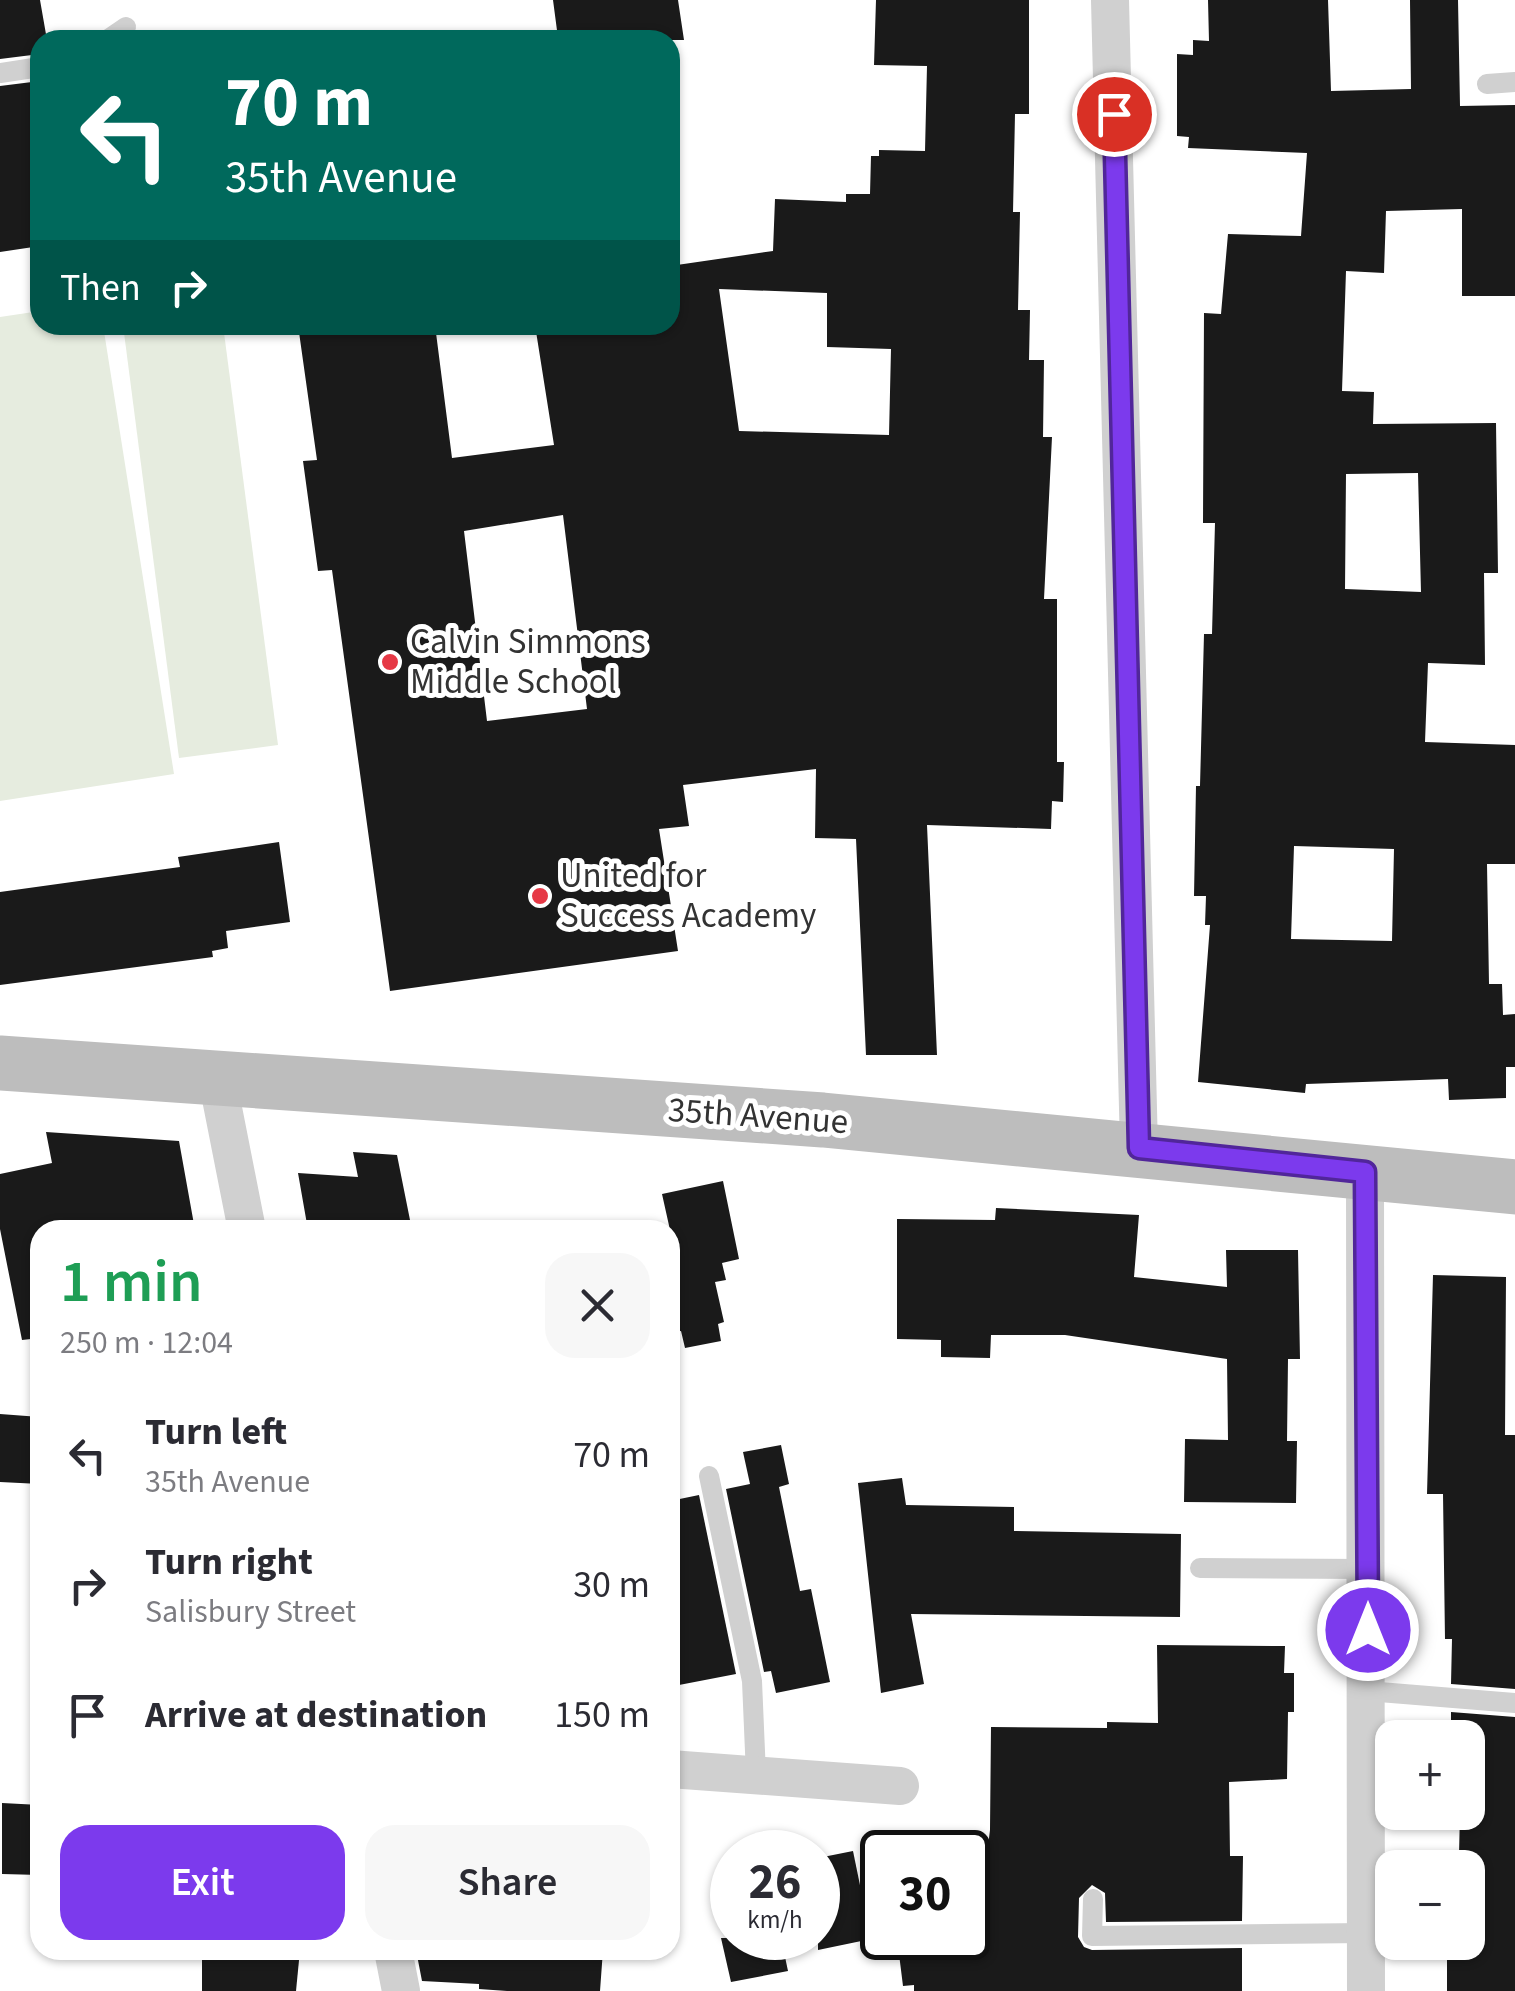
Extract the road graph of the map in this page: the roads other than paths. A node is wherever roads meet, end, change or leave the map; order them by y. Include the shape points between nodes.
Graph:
1 (1110, 0) edge
2 (126, 28) dead end
3 (123, 30) edge
4 (30, 69) edge
5 (0, 74) edge
6 (1515, 82) edge
7 (1487, 84) dead end
8 (0, 1062) edge
9 (217, 1078) junction
10 (1139, 1148) junction
11 (1365, 1172) junction
12 (1515, 1187) edge
13 (245, 1220) edge
14 (709, 1476) dead end
15 (1200, 1568) dead end
16 (1368, 1570) junction
17 (1367, 1691) junction
18 (1515, 1703) edge
19 (680, 1770) edge
20 (756, 1775) junction
21 (900, 1786) dead end
22 (1093, 1898) dead end
23 (1366, 1933) junction
24 (395, 1960) edge
25 (401, 1991) edge
26 (1366, 1991) edge

1 - 10 street
2 - 3 lane
4 - 5 lane
6 - 7 lane
8 - 9 main road, 35th Avenue
9 - 10 main road, 35th Avenue
9 - 13 street
10 - 11 main road, 35th Avenue
11 - 12 main road, 35th Avenue
11 - 16 street
14 - 20 lane via 752,1680
15 - 16 lane
16 - 17 street
17 - 18 lane
17 - 23 street
19 - 20 street
20 - 21 street
22 - 23 lane via 1092,1936
23 - 26 street
24 - 25 street

